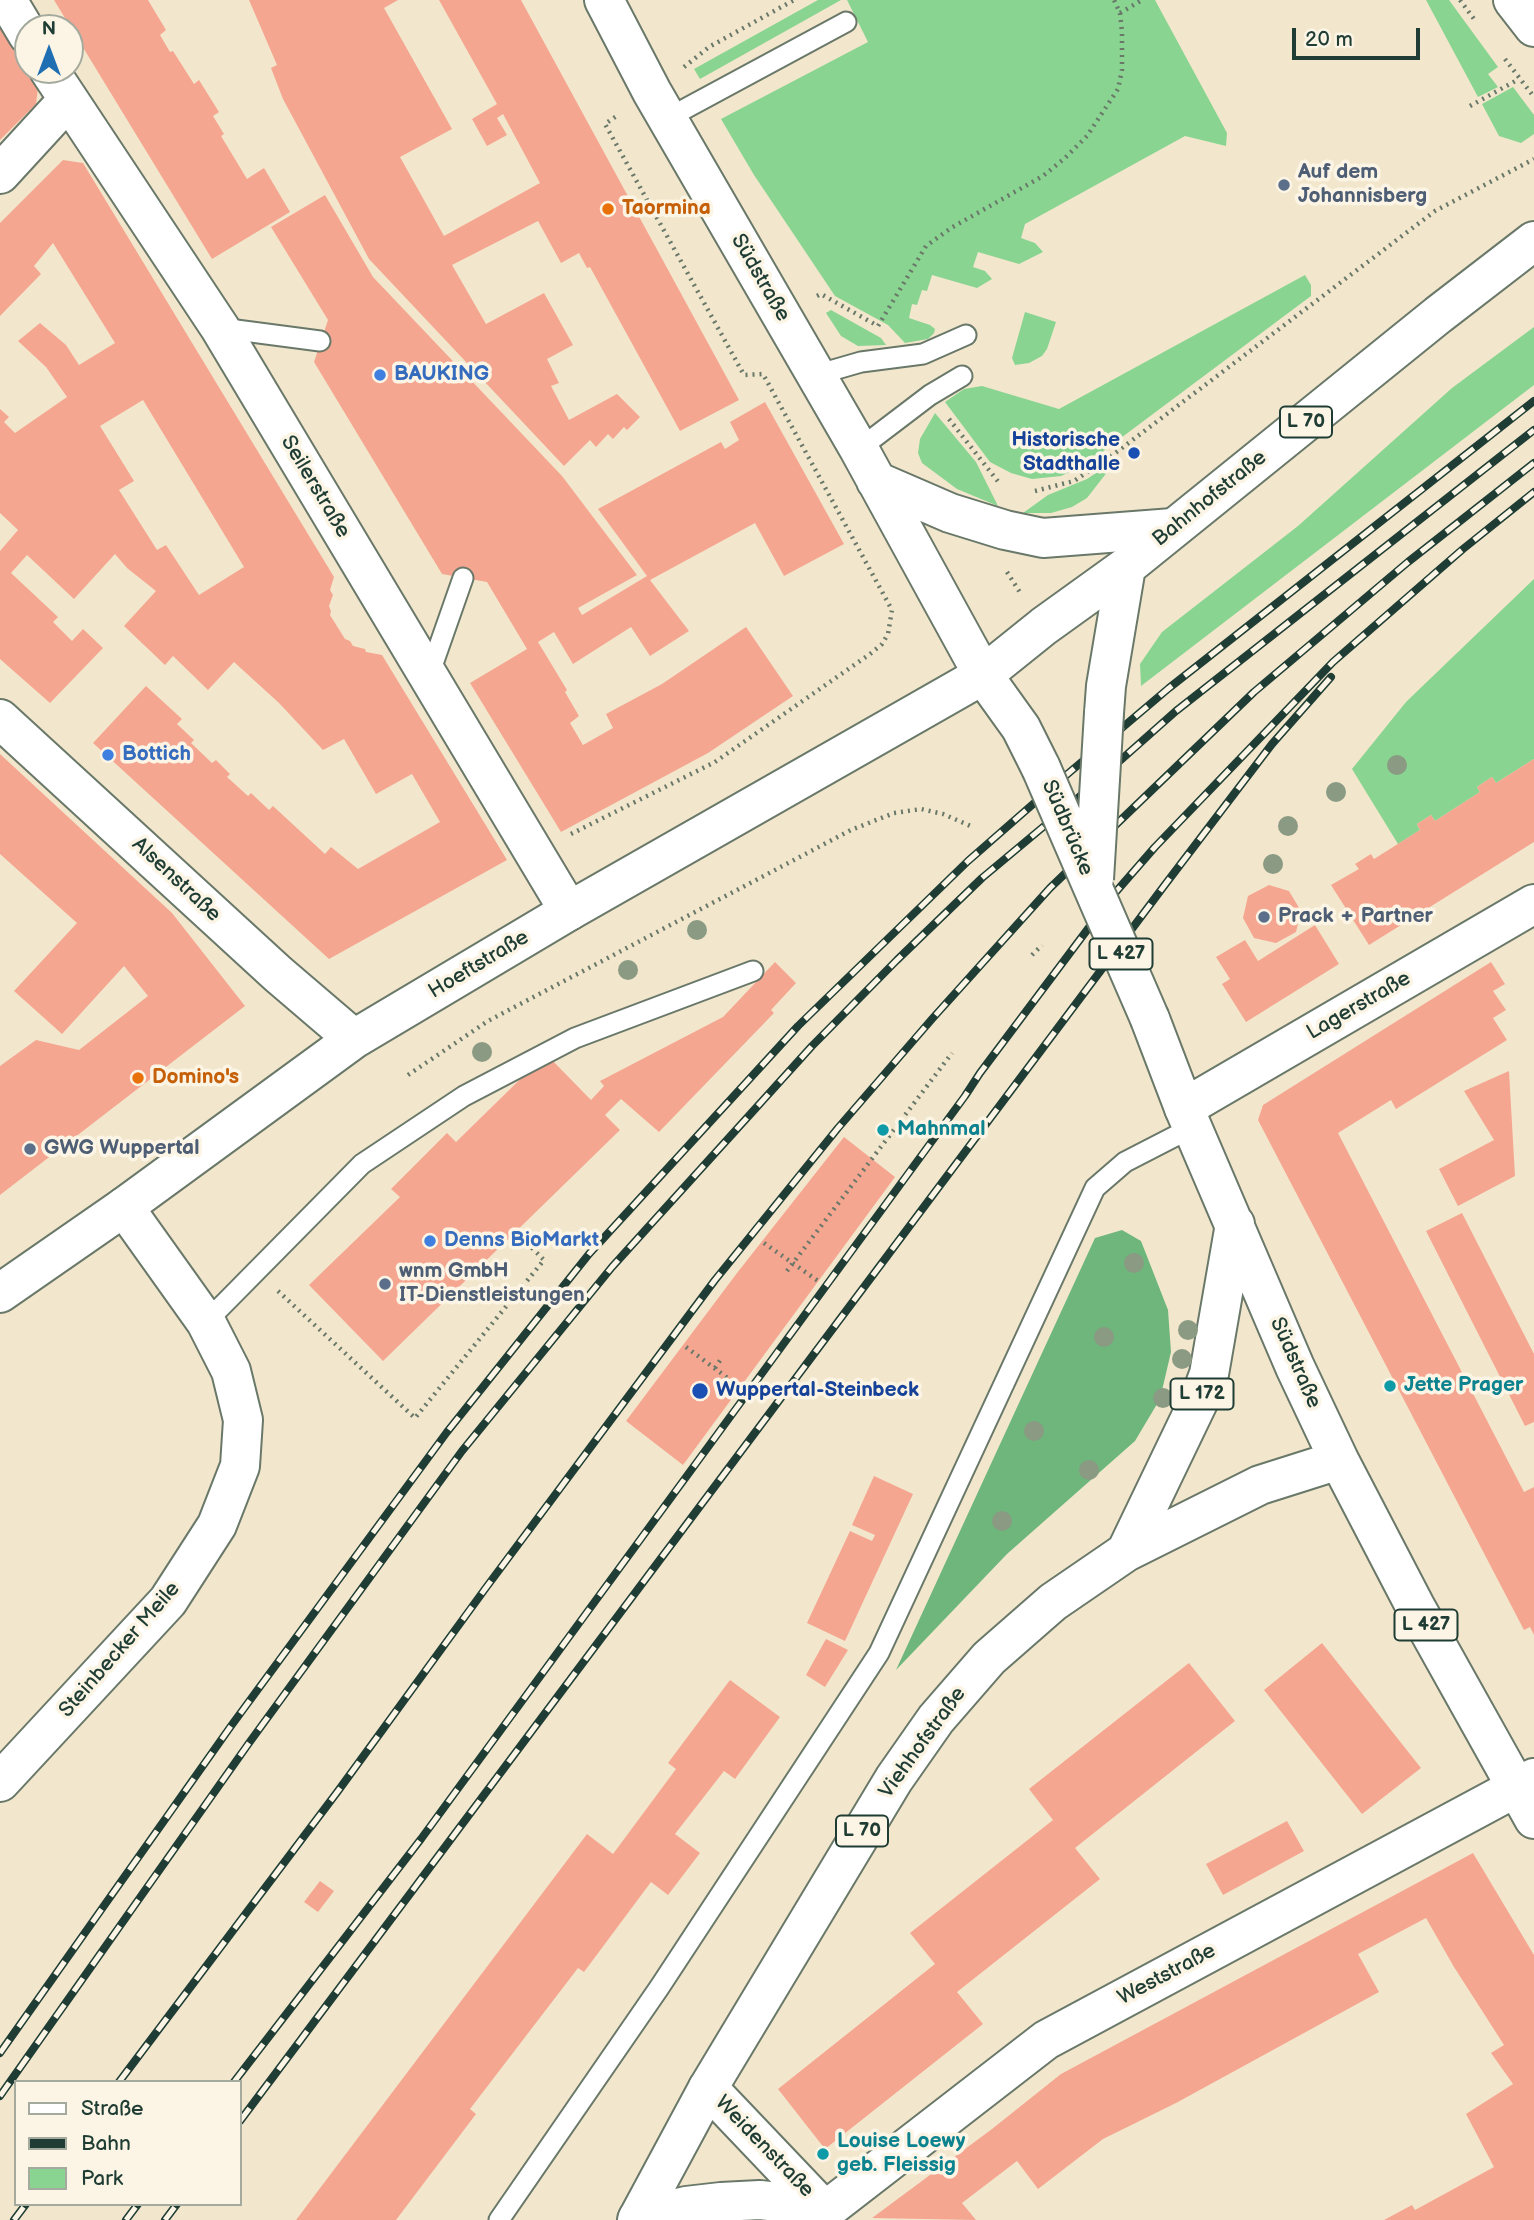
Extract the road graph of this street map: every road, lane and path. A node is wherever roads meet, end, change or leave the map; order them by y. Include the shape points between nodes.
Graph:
1 (604, 0) edge
2 (794, 0) edge
3 (1114, 0) edge
4 (1142, 0) edge
5 (1513, 0) edge
6 (1120, 13) junction
7 (846, 22) dead end
8 (1534, 27) edge
9 (1519, 79) dead end
10 (58, 85) edge
11 (660, 105) junction
12 (1470, 106) dead end
13 (1534, 159) edge
14 (0, 174) edge
15 (1534, 241) edge
16 (783, 316) junction
17 (878, 326) junction
18 (220, 328) junction
19 (966, 335) dead end
20 (320, 341) dead end
21 (903, 356) junction
22 (816, 375) junction
23 (962, 376) dead end
24 (930, 395) junction
25 (867, 465) junction
26 (1013, 492) junction
27 (1173, 528) junction
28 (1004, 530) junction
29 (1126, 567) junction
30 (463, 578) dead end
31 (983, 675) junction
32 (429, 676) junction
33 (0, 719) edge
34 (1041, 768) joint
35 (973, 827) dead end
36 (534, 853) junction
37 (1093, 888) junction
38 (1534, 904) edge
39 (569, 911) junction
40 (1042, 945) dead end
41 (1032, 955) dead end
42 (753, 971) dead end
43 (354, 1039) junction
44 (952, 1053) dead end
45 (408, 1075) dead end
46 (1189, 1118) junction
47 (124, 1207) junction
48 (1234, 1224) junction
49 (533, 1237) dead end
50 (764, 1244) dead end
51 (792, 1263) junction
52 (257, 1270) junction
53 (787, 1270) dead end
54 (821, 1283) dead end
55 (0, 1293) edge
56 (206, 1322) junction
57 (686, 1347) dead end
58 (722, 1359) dead end
59 (715, 1368) junction
60 (745, 1391) dead end
61 (1339, 1461) junction
62 (1126, 1552) junction
63 (0, 1782) edge
64 (1528, 1795) edge
65 (708, 2088) junction
66 (826, 2213) edge
67 (638, 2219) edge
68 (499, 2220) edge

1 - 11 street, Südstraße
2 - 11 path via 709,47
3 - 6 path
4 - 6 path
5 - 8 street
6 - 17 path via 1118,89 1087,136 1043,176 926,246
7 - 11 lane
9 - 12 path
10 - 14 street
10 - 18 street, Seilerstraße
11 - 16 street, Südstraße
11 - 36 path via 605,124 744,375 764,374 892,610 888,634 882,644 715,762
13 - 26 path via 1435,211 1074,481
15 - 27 street, Bahnhofstraße / L 70
16 - 17 path via 821,294
16 - 22 street, Südstraße
17 - 21 path
18 - 20 lane
18 - 32 street, Seilerstraße
19 - 21 lane via 923,354
21 - 22 lane
22 - 25 street, Südstraße
23 - 24 lane
24 - 25 lane
24 - 26 path via 1003,488
25 - 28 street via 950,513
25 - 31 street, Südstraße
26 - 28 path
27 - 28 street via 1043,538
27 - 29 street, Bahnhofstraße / L 70
29 - 31 street, Bahnhofstraße / L 70
29 - 37 street, bridge via 1106,686
30 - 32 lane
31 - 34 street, Südstraße / L 427 via 1021,728
31 - 39 street, Hoeftstraße
32 - 36 street, Seilerstraße
33 - 43 street, Alsenstraße
34 - 37 street, Südbrücke / L 427, bridge
35 - 45 path via 921,810 894,813 851,830 488,1021
36 - 39 street, Seilerstraße
37 - 46 street, Südstraße / L 427, bridge
38 - 46 street, Lagerstraße
39 - 43 street, Hoeftstraße
40 - 41 path
42 - 52 lane via 575,1038 464,1096 362,1164
43 - 47 street, Hoeftstraße
44 - 51 path
46 - 48 street, Südstraße / L 427
46 - 68 lane via 1095,1188 879,1653 659,1988
47 - 55 street, Hoeftstraße
47 - 56 street, Steinbecker Meile
48 - 61 street, Südstraße / L 427
48 - 62 street, L 172 via 1209,1374
49 - 52 path via 527,1243 544,1260 415,1418
50 - 51 path
51 - 53 path
51 - 54 path
52 - 56 lane
56 - 63 street, Steinbecker Meile via 231,1371 243,1420 240,1466 217,1525 168,1601
57 - 59 path
58 - 59 path
59 - 60 path
61 - 62 street, Viehhofstraße / L 70 via 1260,1485
61 - 64 street, Südstraße / L 427 via 1415,1606
62 - 65 street, Viehhofstraße / L 70 via 1053,1602 989,1658 936,1719 894,1779
64 - 66 street, Weststraße via 1046,2040
65 - 66 street, Weidenstraße
65 - 67 street, Viehhofstraße / L 70
66 - 67 street, Weidenstraße via 760,2200 686,2206

